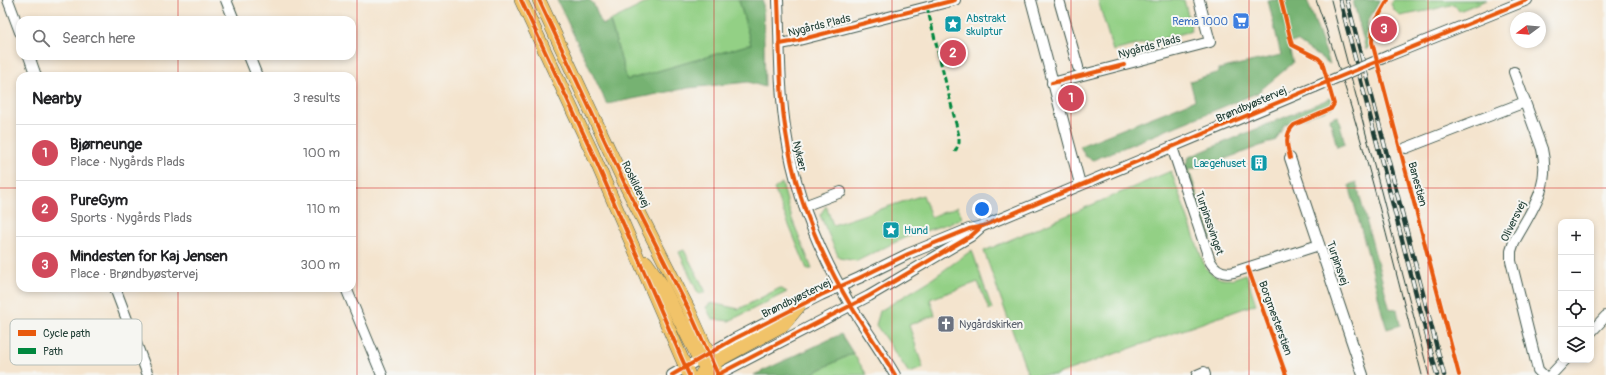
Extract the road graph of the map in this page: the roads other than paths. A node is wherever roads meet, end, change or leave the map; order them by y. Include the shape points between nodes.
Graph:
1 (8, 0) edge
2 (226, 0) edge
3 (521, 0) edge
4 (539, 0) edge
5 (778, 0) edge
6 (955, 0) edge
7 (1031, 0) edge
8 (1059, 0) edge
9 (1199, 0) edge
10 (1527, 0) edge
11 (232, 16) edge
12 (16, 21) edge
13 (780, 44) junction
14 (30, 60) edge
15 (251, 60) edge
16 (1078, 67) dead end
17 (35, 72) edge
18 (255, 72) edge
19 (1514, 72) dead end
20 (1052, 83) junction
21 (1525, 102) junction
22 (1172, 147) junction
23 (1406, 148) dead end
24 (1290, 158) dead end
25 (1080, 184) junction
26 (841, 192) dead end
27 (804, 206) junction
28 (983, 226) junction
29 (1319, 244) junction
30 (840, 286) junction
31 (117, 292) edge
32 (348, 292) edge
33 (850, 305) junction
34 (799, 306) joint
35 (1606, 316) edge
36 (127, 319) edge
37 (1594, 329) edge
38 (142, 359) edge
39 (1562, 363) edge
40 (704, 370) edge
41 (148, 375) edge
42 (382, 375) edge
43 (672, 375) edge
44 (895, 375) edge
45 (1197, 375) edge
46 (1205, 375) edge
47 (1363, 375) edge
48 (1543, 375) edge
49 (1551, 375) edge

1 - 12 street
2 - 11 street
3 - 40 main road via 630,237 662,285
4 - 40 main road, Roskildevej via 626,186 689,310
5 - 13 street, Nykær
6 - 13 street, Nygårds Plads
7 - 20 street
8 - 16 street
9 - 20 street, Nygårds Plads via 1210,42
10 - 22 street, Brøndbyøstervej, bridge
13 - 27 street, Nykær via 781,93 786,136
14 - 17 street
15 - 18 street
19 - 21 street, Oliversvej
20 - 25 street
21 - 23 street
21 - 48 street, Oliversvej via 1542,148 1545,174 1537,198 1514,242 1511,261 1538,370
22 - 25 street, Brøndbyøstervej
22 - 29 street, Turpinssvinget via 1210,261 1218,271 1234,272
24 - 29 street, Turpinsvej
25 - 28 street, Brøndbyøstervej
26 - 27 street
27 - 30 street, Nykær
28 - 30 street, Brøndbyøstervej via 969,229 908,254
28 - 33 street, Brøndbyøstervej via 971,236
29 - 47 street, Turpinsvej
30 - 33 street, Nykær
30 - 34 street, Brøndbyøstervej
31 - 36 street
32 - 42 street
33 - 40 street, Brøndbyøstervej
33 - 44 street, Nykær
34 - 40 main road via 783,326
35 - 37 street
38 - 41 street
39 - 49 street
40 - 43 street, Brøndbyøstervej
45 - 46 street via 1204,372

